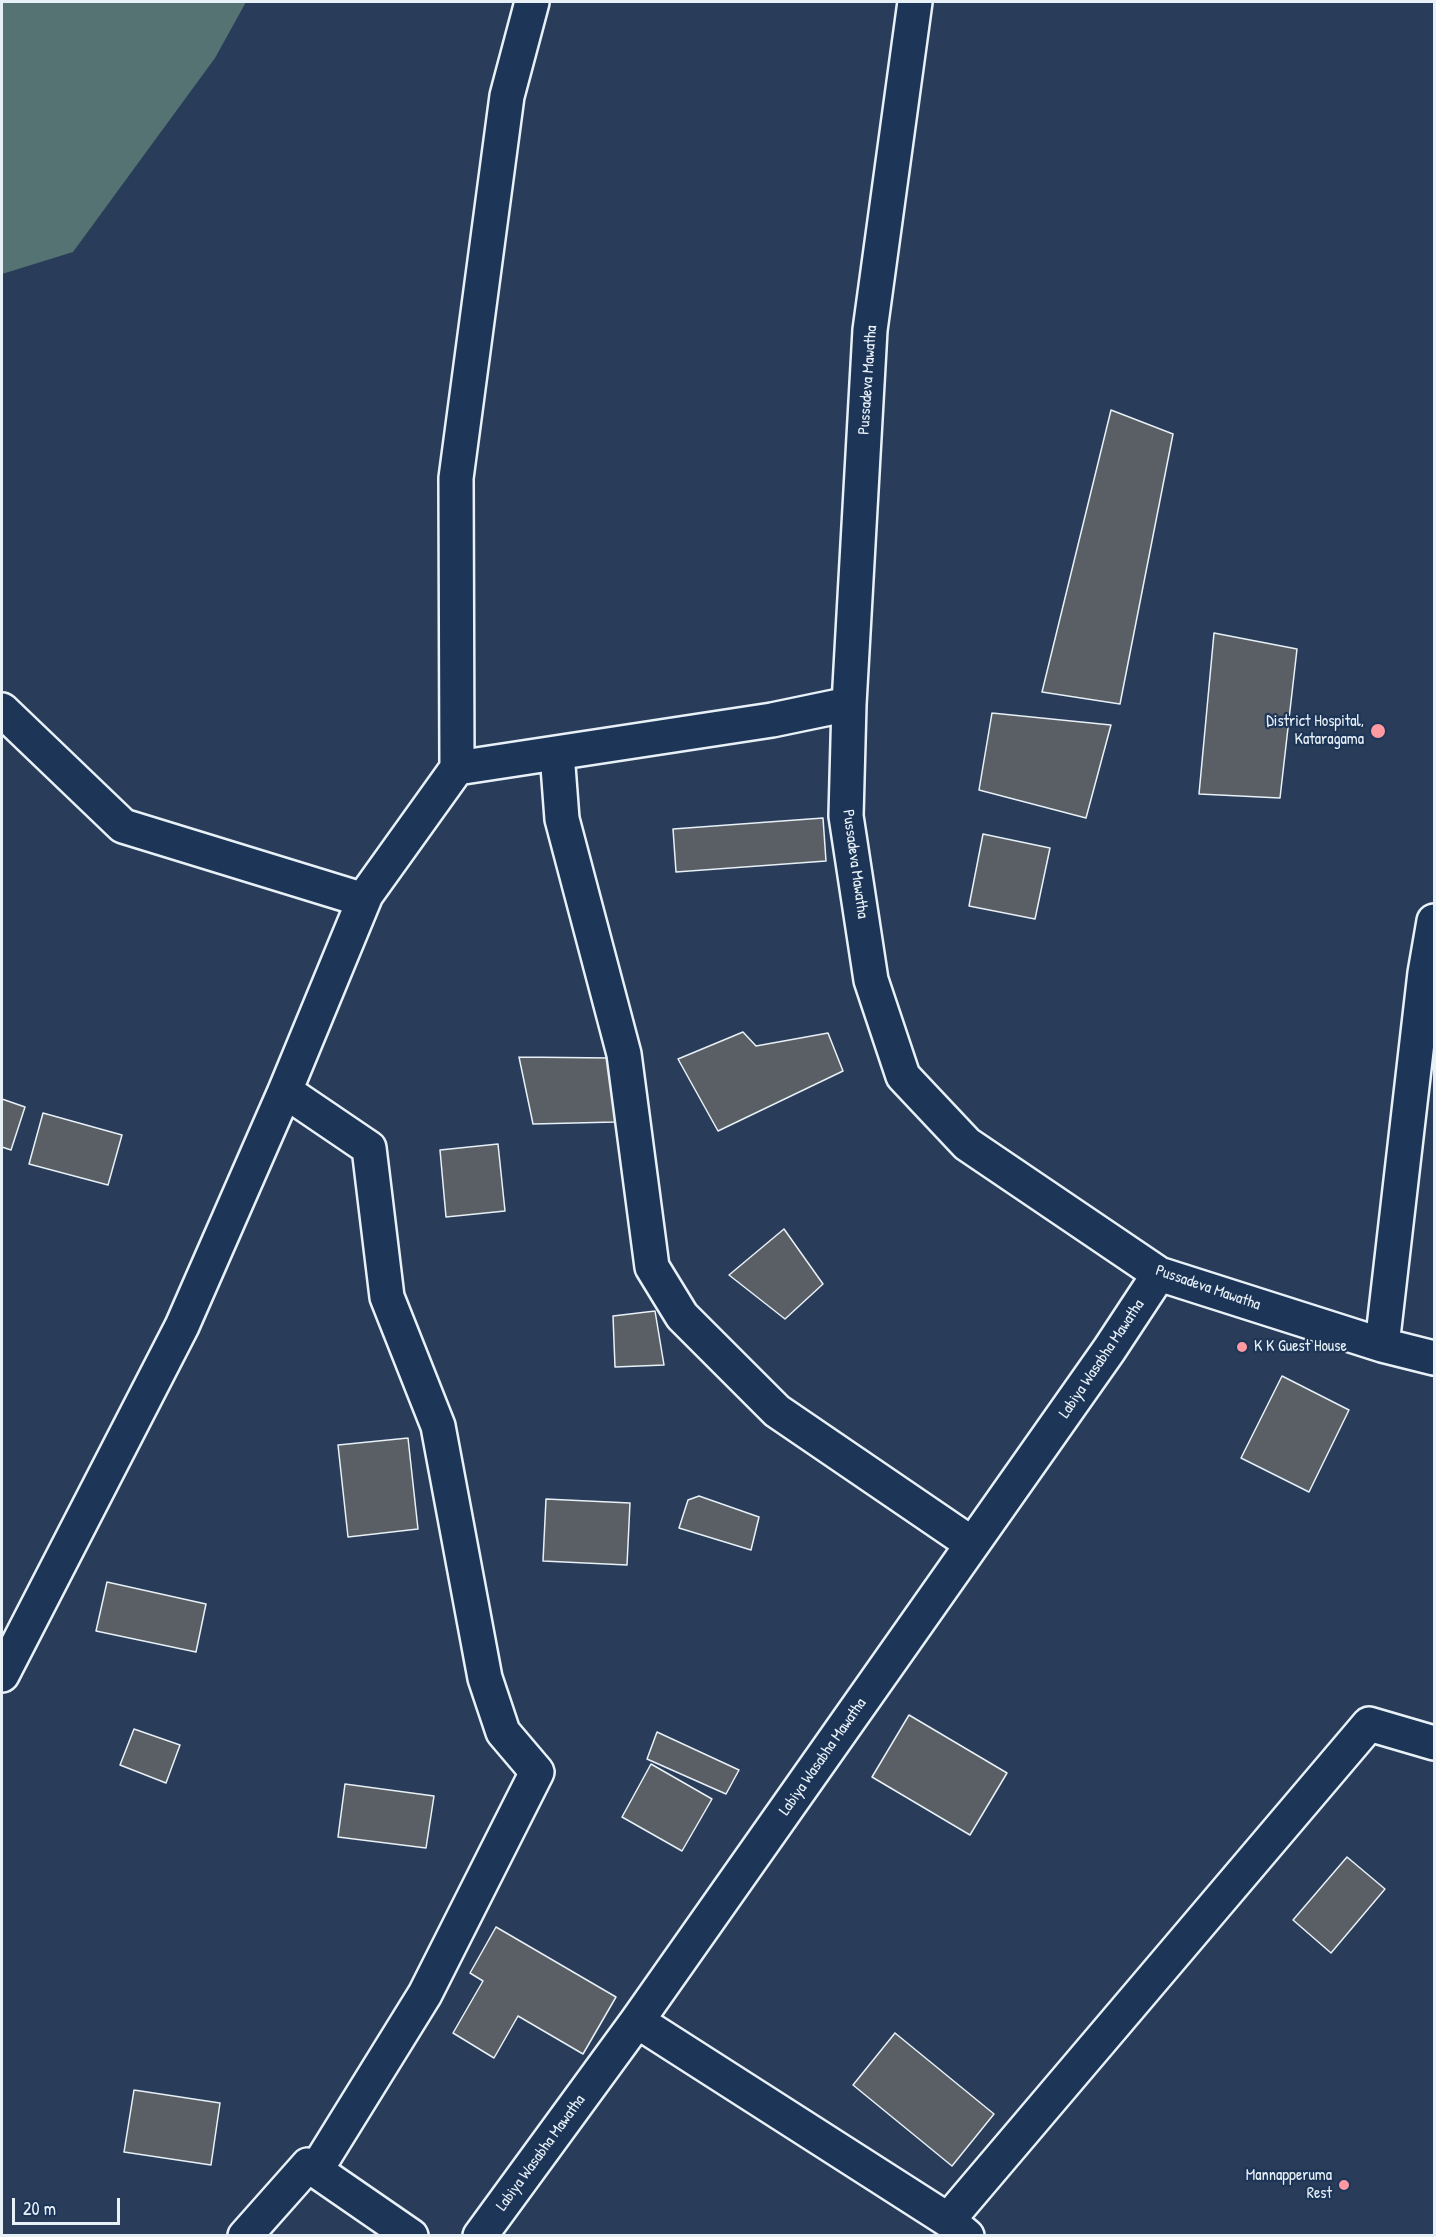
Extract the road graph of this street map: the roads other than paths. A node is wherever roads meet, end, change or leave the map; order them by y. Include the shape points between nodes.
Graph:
1 (532, 2) edge
2 (915, 2) edge
3 (849, 704) junction
4 (2, 710) edge
5 (557, 753) junction
6 (457, 768) junction
7 (364, 900) junction
8 (1434, 921) edge
9 (285, 1092) junction
10 (1159, 1274) junction
11 (1382, 1345) junction
12 (1434, 1358) edge
13 (972, 1544) junction
14 (10, 1640) edge
15 (2, 1675) edge
16 (1434, 1743) edge
17 (637, 2021) junction
18 (312, 2167) junction
19 (957, 2228) edge
20 (245, 2235) edge
21 (411, 2235) edge
22 (480, 2235) edge

1 - 6 street via 507,96 456,478
2 - 3 street, Pussadeva Mawatha via 870,330
3 - 5 street via 772,720
3 - 10 street, Pussadeva Mawatha via 846,816 871,980 903,1076 967,1144
4 - 7 street via 123,826
5 - 6 street
5 - 13 street via 562,819 624,1054 652,1267 682,1316 777,1411
6 - 7 street
7 - 9 street
8 - 11 street
9 - 14 street via 182,1326
9 - 18 street via 369,1149 387,1297 438,1426 485,1678 503,1732 537,1772 425,1994
10 - 11 street, Pussadeva Mawatha
10 - 13 street, Labiya Wasabha Mawatha
11 - 12 street, Pussadeva Mawatha
13 - 17 street, Labiya Wasabha Mawatha
14 - 15 street
16 - 19 street via 1369,1724
17 - 19 street
17 - 22 street, Labiya Wasabha Mawatha
18 - 20 street
18 - 21 street

